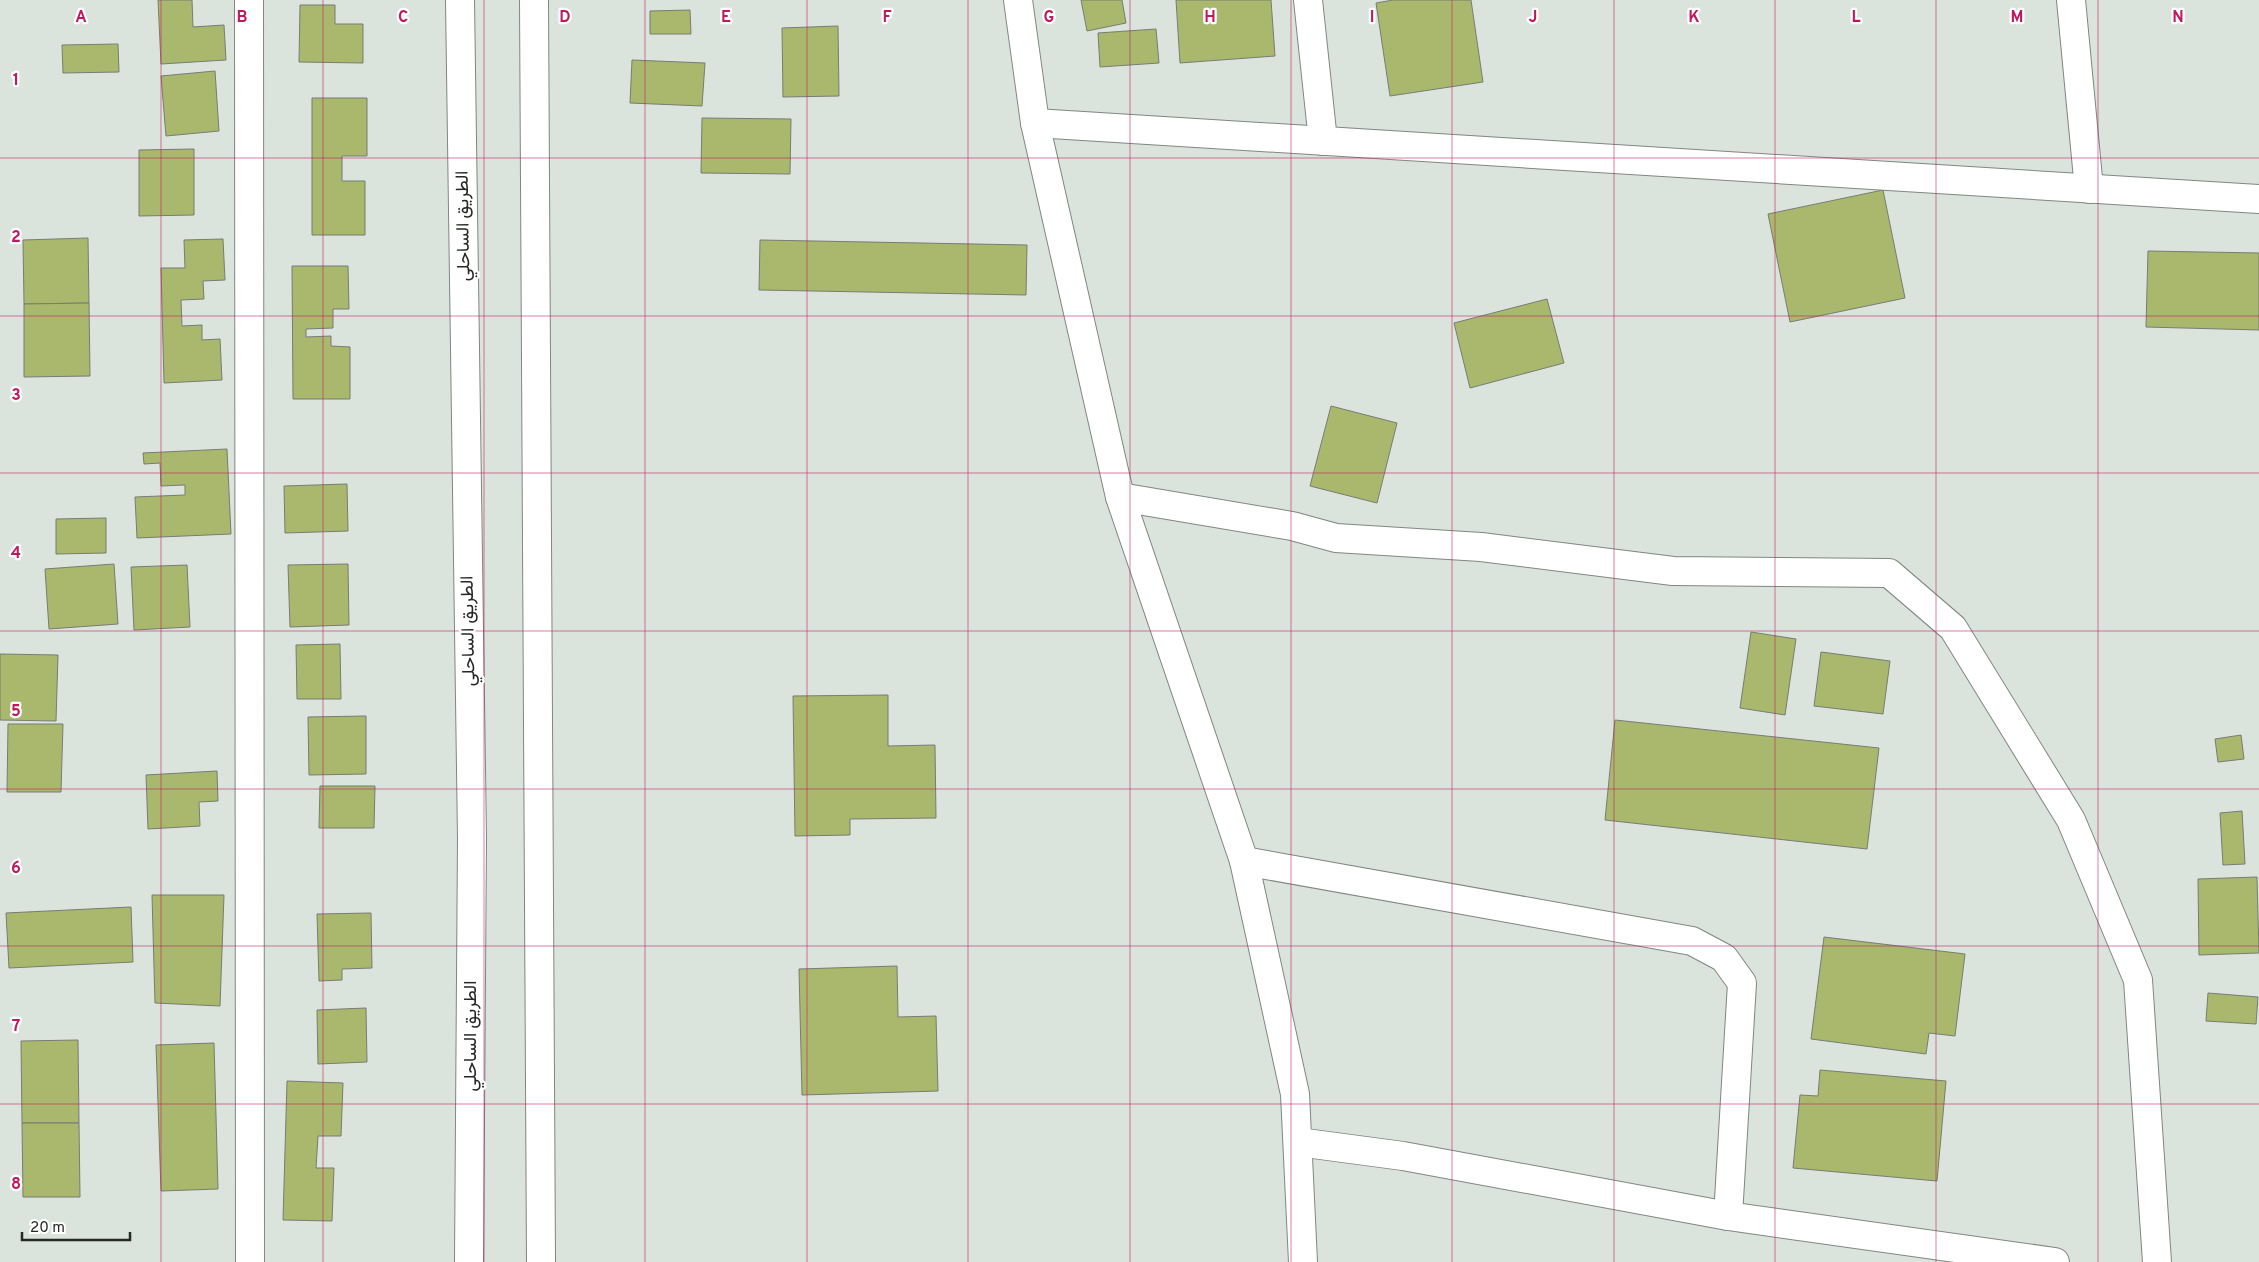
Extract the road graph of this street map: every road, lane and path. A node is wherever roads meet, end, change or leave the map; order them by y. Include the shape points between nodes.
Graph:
1 (249, 0) edge
2 (460, 0) edge
3 (534, 0) edge
4 (1018, 0) edge
5 (1308, 0) edge
6 (2071, 0) edge
7 (1035, 124) junction
8 (1323, 142) junction
9 (2089, 189) junction
10 (2259, 199) edge
11 (1120, 496) junction
12 (1244, 861) junction
13 (1298, 1142) junction
14 (1728, 1216) junction
15 (250, 1262) edge
16 (469, 1262) edge
17 (541, 1262) edge
18 (1303, 1262) edge
19 (2055, 1262) edge
20 (2157, 1262) edge

1 - 15 main road
2 - 16 main road, الطريق الساحلي via 472,838
3 - 17 main road
4 - 7 main road
5 - 8 main road
6 - 9 main road
7 - 8 main road
7 - 11 main road
8 - 9 main road
9 - 10 main road
11 - 12 main road
11 - 20 main road via 1292,526 1336,538 1481,547 1673,571 1889,573 1953,628 2071,820 2138,980
12 - 13 main road via 1295,1094
12 - 14 main road via 1692,941 1724,958 1742,983
13 - 14 main road via 1403,1156
13 - 18 main road
14 - 19 main road

